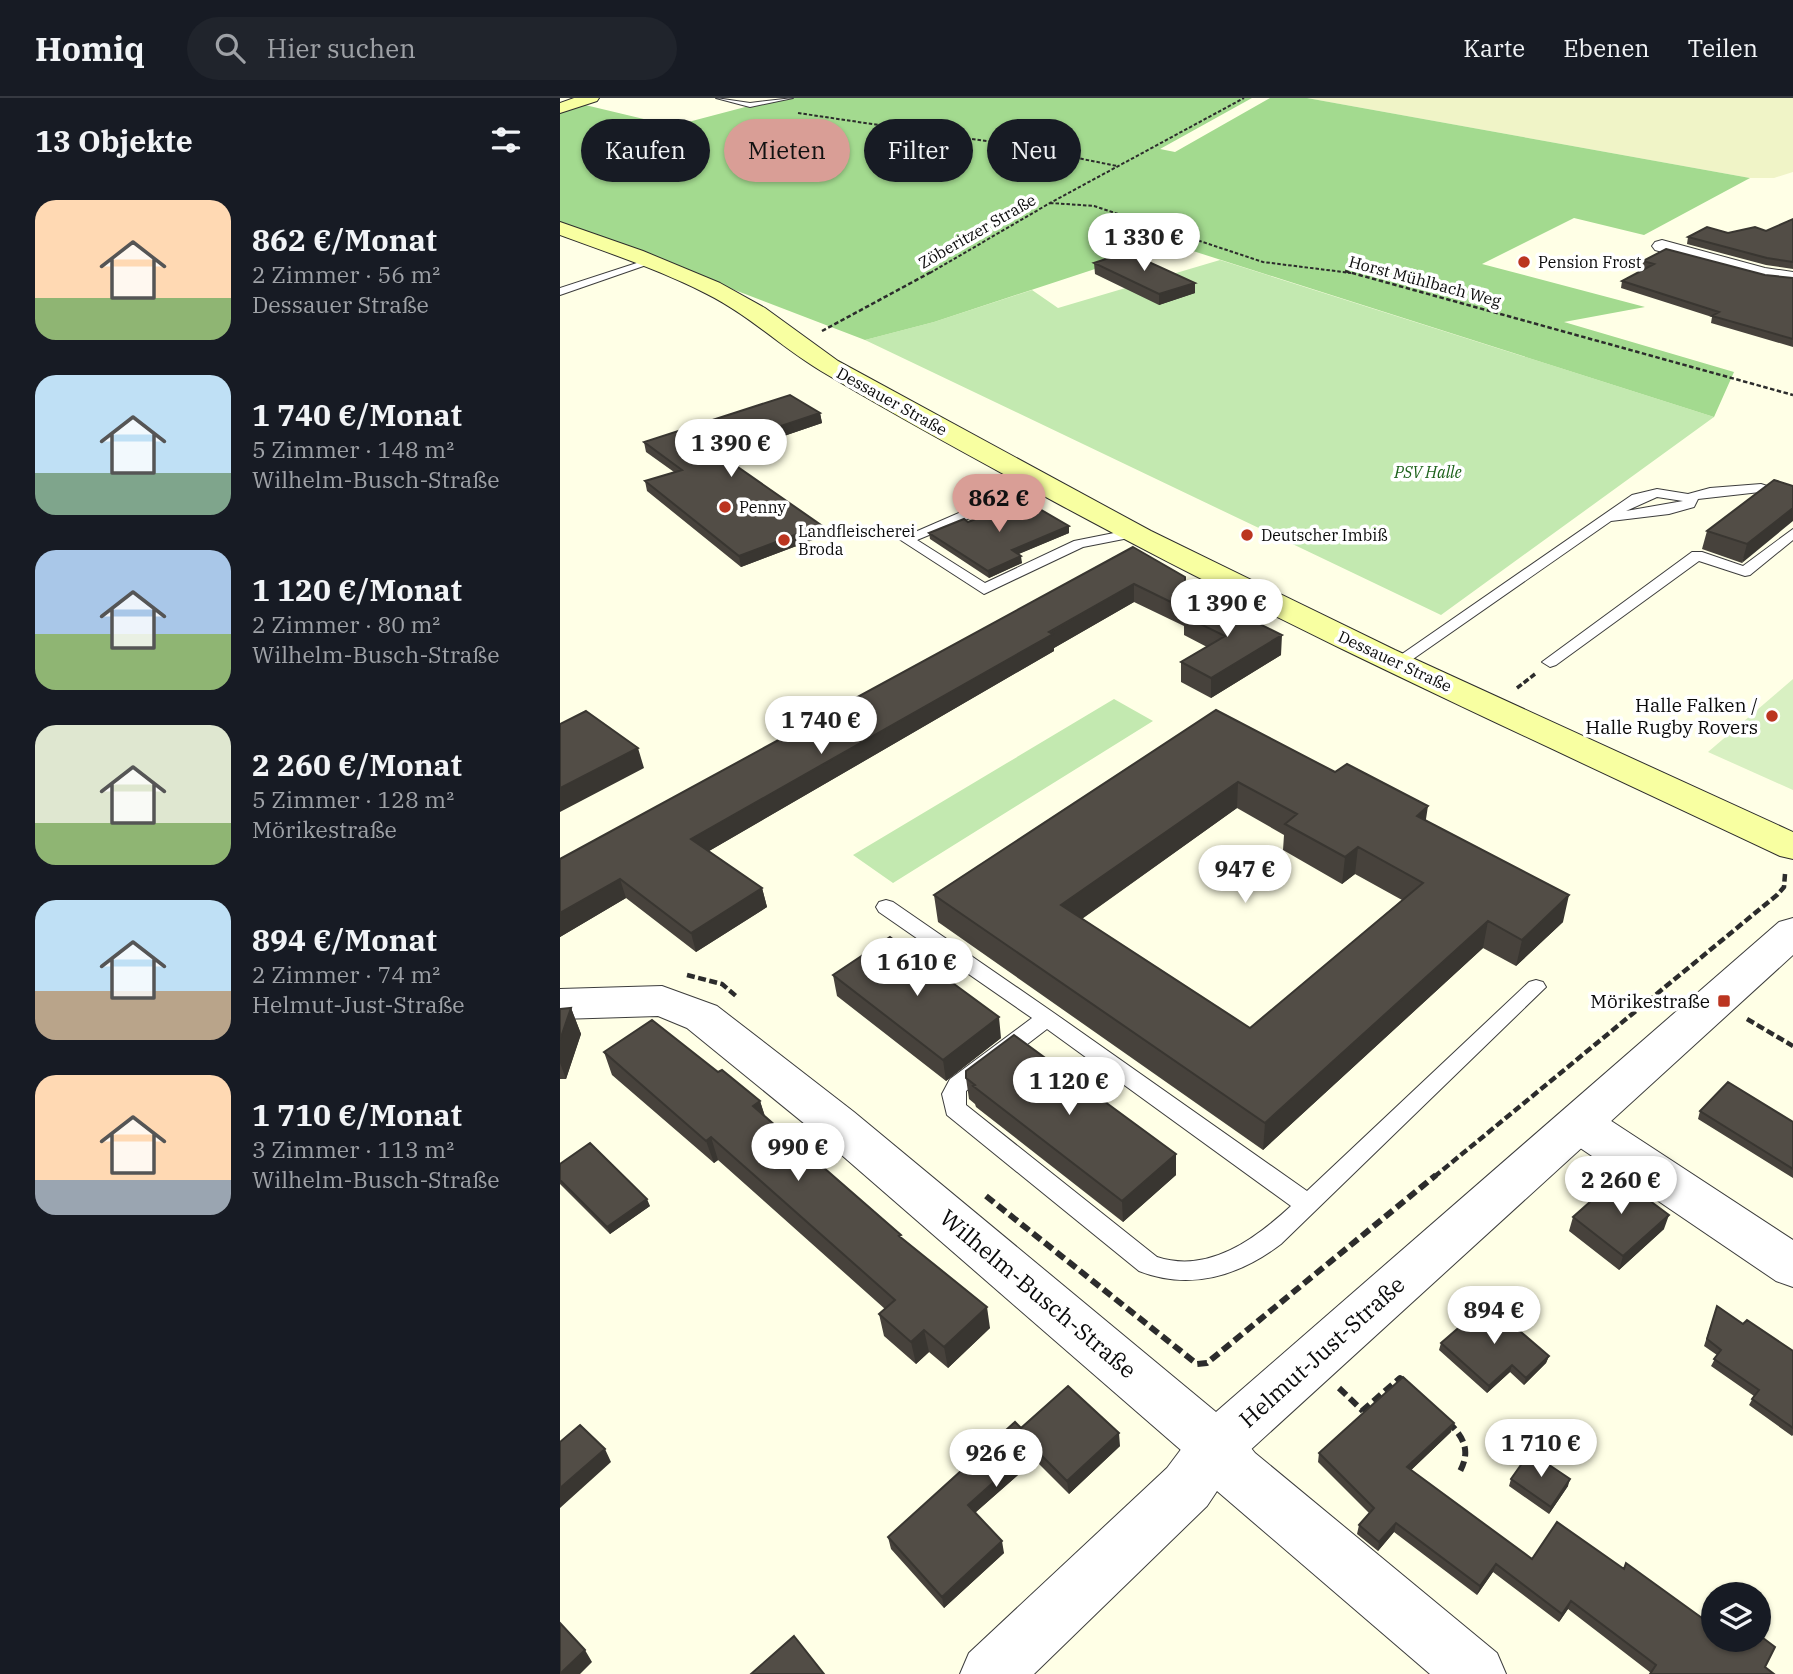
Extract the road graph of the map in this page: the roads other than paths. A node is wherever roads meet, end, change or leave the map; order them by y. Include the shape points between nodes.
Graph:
1 (591, 98) edge
2 (720, 98) edge
3 (789, 98) edge
4 (566, 106) edge
5 (560, 228) edge
6 (1662, 246) dead end
7 (650, 262) junction
8 (1793, 278) edge
9 (560, 292) edge
10 (1031, 477) junction
11 (1793, 499) edge
12 (1134, 533) junction
13 (1788, 534) edge
14 (1550, 662) dead end
15 (1397, 663) junction
16 (1793, 847) edge
17 (886, 907) dead end
18 (1793, 932) edge
19 (1536, 987) dead end
20 (560, 1004) edge
21 (1047, 1018) junction
22 (1580, 1124) junction
23 (1308, 1205) junction
24 (1793, 1266) edge
25 (1216, 1446) junction
26 (990, 1674) edge
27 (1476, 1674) edge

1 - 4 main road
2 - 3 lane via 750,105
5 - 7 main road, Dessauer Straße
6 - 8 street
7 - 9 lane
7 - 10 main road, Dessauer Straße via 756,313 847,376
10 - 12 main road, Dessauer Straße
10 - 12 lane via 1007,487 996,502 906,539 984,589 1079,544
11 - 15 lane via 1761,488 1686,498 1651,492 1631,500
12 - 15 main road, Dessauer Straße
13 - 14 lane via 1745,572 1697,555
15 - 16 main road, Dessauer Straße
17 - 21 lane
18 - 22 street, Helmut-Just-Straße
19 - 23 lane
20 - 25 street, Wilhelm-Busch-Straße via 662,1001 702,1017 838,1125
21 - 23 lane
21 - 23 lane via 958,1085 953,1094 955,1110 1148,1264 1170,1273 1236,1262 1270,1241
22 - 24 street
22 - 25 street, Helmut-Just-Straße
25 - 26 street, Helmut-Just-Straße via 1187,1487
25 - 27 street, Wilhelm-Busch-Straße via 1236,1472

